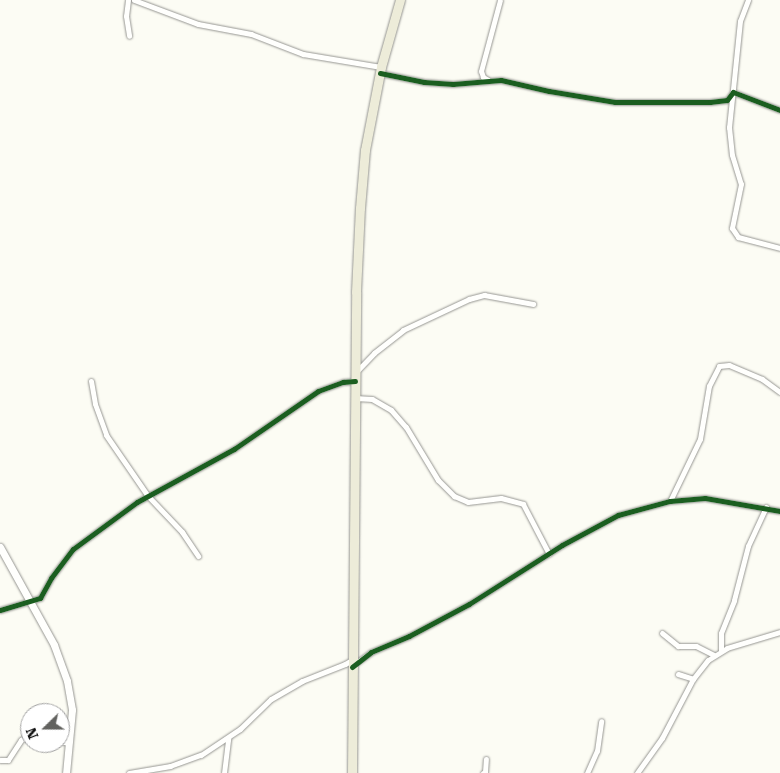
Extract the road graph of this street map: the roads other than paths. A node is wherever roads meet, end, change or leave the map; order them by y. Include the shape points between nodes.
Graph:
1 (128, 0) edge
2 (134, 0) edge
3 (400, 0) edge
4 (500, 0) edge
5 (748, 0) edge
6 (129, 36) dead end
7 (380, 70) junction
8 (481, 71) junction
9 (488, 80) junction
10 (470, 83) junction
11 (733, 92) junction
12 (780, 110) edge
13 (780, 248) edge
14 (533, 304) dead end
15 (355, 377) junction
16 (92, 381) dead end
17 (780, 392) edge
18 (355, 398) junction
19 (148, 496) junction
20 (670, 501) junction
21 (766, 507) junction
22 (780, 511) edge
23 (0, 547) edge
24 (549, 554) junction
25 (198, 556) dead end
26 (31, 601) junction
27 (0, 610) edge
28 (780, 632) edge
29 (662, 633) dead end
30 (721, 651) junction
31 (714, 655) junction
32 (352, 663) junction
33 (678, 674) dead end
34 (693, 680) junction
35 (601, 721) dead end
36 (70, 727) edge
37 (228, 738) junction
38 (20, 742) edge
39 (67, 753) edge
40 (486, 759) dead end
41 (0, 760) edge
42 (66, 773) edge
43 (73, 773) edge
44 (129, 773) edge
45 (224, 773) edge
46 (352, 773) edge
47 (484, 773) edge
48 (587, 773) edge
49 (636, 773) edge

1 - 6 street
2 - 7 street via 191,22 251,34 312,57 364,63
3 - 7 main road
4 - 8 street
5 - 11 street via 740,22
7 - 10 street via 424,82
7 - 15 main road via 360,198
8 - 9 street
8 - 10 street
9 - 10 street
9 - 11 street via 615,102 710,102 727,100
11 - 12 street
11 - 13 street via 729,133 741,184 733,232 738,237
14 - 15 street via 484,295 469,299 403,330 374,353
15 - 18 main road
15 - 19 street via 318,392 230,451
16 - 19 street via 95,404 106,435
17 - 20 street via 762,379 729,365 719,366 710,386 700,439
18 - 24 street via 372,399 391,410 406,427 438,480 454,496 468,502 501,498 523,504
18 - 32 main road
19 - 25 street via 182,532
19 - 26 street via 82,541 55,572 40,598
20 - 21 street via 705,498
20 - 24 street via 618,515
21 - 22 street
21 - 30 street via 748,546 734,600 721,633
23 - 26 street
24 - 32 street via 469,604
26 - 27 street
26 - 36 street via 54,645 67,681 72,710
28 - 30 street
29 - 31 street via 678,646 696,646
30 - 31 street
31 - 34 street
32 - 37 street via 302,681 271,699
32 - 46 main road
33 - 34 street
34 - 49 street via 662,738
35 - 48 street via 597,751
37 - 44 street via 184,762
37 - 45 street
38 - 41 street via 8,760
39 - 42 street
40 - 47 street
42 - 43 street

